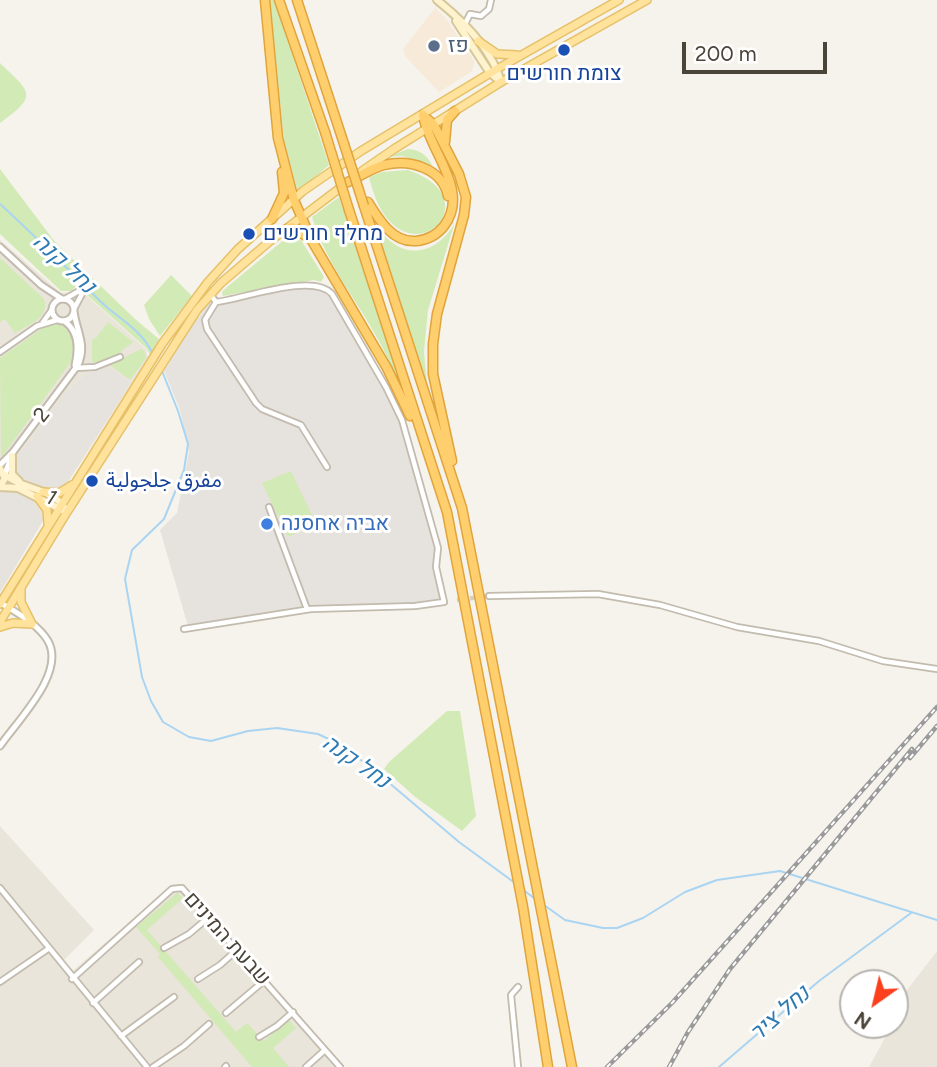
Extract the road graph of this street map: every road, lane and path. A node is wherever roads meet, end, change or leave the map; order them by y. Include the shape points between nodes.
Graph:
1 (265, 0) edge
2 (279, 0) edge
3 (297, 0) edge
4 (437, 0) edge
5 (491, 0) edge
6 (619, 0) edge
7 (647, 0) edge
8 (462, 27) junction
9 (478, 41) junction
10 (521, 55) junction
11 (494, 71) junction
12 (501, 82) junction
13 (455, 111) junction
14 (423, 115) junction
15 (434, 125) junction
16 (425, 130) junction
17 (278, 138) junction
18 (446, 149) junction
19 (348, 182) junction
20 (294, 200) junction
21 (366, 204) junction
22 (301, 217) junction
23 (272, 219) junction
24 (447, 222) junction
25 (283, 231) junction
26 (312, 241) junction
27 (0, 247) edge
28 (332, 276) junction
29 (41, 285) junction
30 (328, 289) junction
31 (210, 294) junction
32 (63, 299) junction
33 (216, 302) junction
34 (52, 309) junction
35 (74, 311) junction
36 (61, 321) junction
37 (40, 325) junction
38 (0, 352) edge
39 (120, 357) dead end
40 (75, 368) junction
41 (13, 454) junction
42 (327, 467) dead end
43 (2, 471) edge
44 (20, 482) junction
45 (76, 483) junction
46 (0, 487) edge
47 (40, 494) junction
48 (269, 507) dead end
49 (63, 508) junction
50 (462, 509) junction
51 (447, 512) junction
52 (47, 529) junction
53 (21, 587) junction
54 (489, 596) tunnel mouth
55 (0, 603) edge
56 (8, 608) junction
57 (307, 609) junction
58 (0, 624) edge
59 (32, 624) junction
60 (184, 629) dead end
61 (937, 669) edge
62 (0, 746) edge
63 (0, 888) edge
64 (209, 916) junction
65 (164, 948) dead end
66 (48, 949) junction
67 (238, 949) junction
68 (138, 962) dead end
69 (72, 979) junction
70 (198, 979) dead end
71 (265, 981) junction
72 (0, 982) edge
73 (518, 987) dead end
74 (174, 997) dead end
75 (93, 1003) junction
76 (293, 1012) junction
77 (226, 1013) dead end
78 (209, 1024) dead end
79 (121, 1036) junction
80 (259, 1037) dead end
81 (325, 1050) junction
82 (148, 1067) edge
83 (153, 1067) edge
84 (306, 1067) edge
85 (340, 1067) edge
86 (518, 1067) edge
87 (548, 1067) edge
88 (572, 1067) edge

1 - 17 highway
2 - 51 highway, bridge
3 - 21 highway, bridge
4 - 8 main road
5 - 8 street via 489,9 481,16 470,15
6 - 10 main road
7 - 12 main road
8 - 9 main road
8 - 11 main road
9 - 10 main road via 497,54
9 - 11 main road
10 - 11 main road
11 - 12 main road
11 - 14 main road
12 - 13 main road
13 - 15 main road
13 - 18 highway via 444,127
14 - 15 highway
14 - 16 highway
14 - 20 main road via 361,151
15 - 16 main road
15 - 18 highway
16 - 19 main road
16 - 24 highway via 453,192
17 - 20 highway
17 - 23 highway via 284,193
18 - 50 highway via 459,174 466,206 435,327 433,374
19 - 22 main road
19 - 24 highway via 384,165 424,167 444,183 450,205
20 - 22 highway
20 - 23 main road
21 - 24 highway via 382,224 409,241 430,238
21 - 50 highway
22 - 25 main road
22 - 26 highway
23 - 45 main road via 208,282 162,344
25 - 26 highway via 292,227
25 - 31 main road
26 - 28 highway
27 - 29 street
28 - 30 street
28 - 51 highway via 397,386
29 - 32 street
29 - 34 street
30 - 33 street via 301,286
30 - 57 street via 401,420 438,548 436,567 445,601
31 - 33 street
31 - 49 main road
32 - 34 street
32 - 35 street
32 - 35 street via 79,291 82,294
33 - 42 street via 205,320 207,329 257,404 301,425
34 - 36 street
34 - 37 street
35 - 36 street
35 - 40 street, 2 via 83,349
36 - 37 street
36 - 40 street via 71,326 77,340
37 - 38 street
39 - 40 street via 96,367
40 - 41 street, 2
41 - 43 street, 2
41 - 43 street, 2
41 - 44 main road via 12,474
43 - 44 main road, 1
43 - 46 main road via 5,481
44 - 47 main road, 1
45 - 47 main road via 59,493
45 - 49 main road
46 - 47 main road, 1
47 - 49 main road, 1
47 - 52 main road via 47,510
48 - 57 street
49 - 52 main road
49 - 53 main road
50 - 88 highway
51 - 87 highway via 523,907
52 - 55 main road
53 - 56 main road
53 - 59 main road via 20,602
54 - 61 street via 598,594 819,641 883,661
55 - 56 street
56 - 58 main road
56 - 59 street
57 - 60 street
58 - 59 main road
59 - 62 street via 52,651 51,672
63 - 66 street
64 - 65 street
64 - 67 street, שבעת המינים
64 - 69 street, שבעת המינים via 185,890 172,889
66 - 69 street
66 - 72 street
67 - 70 street
67 - 71 street, שבעת המינים
68 - 75 street
69 - 75 street
71 - 76 street, שבעת המינים
71 - 77 street
73 - 86 street via 511,995
74 - 79 street
75 - 79 street
76 - 80 street
76 - 81 street, שבעת המינים
78 - 83 street
79 - 82 street
81 - 84 street
81 - 85 street, שבעת המינים

